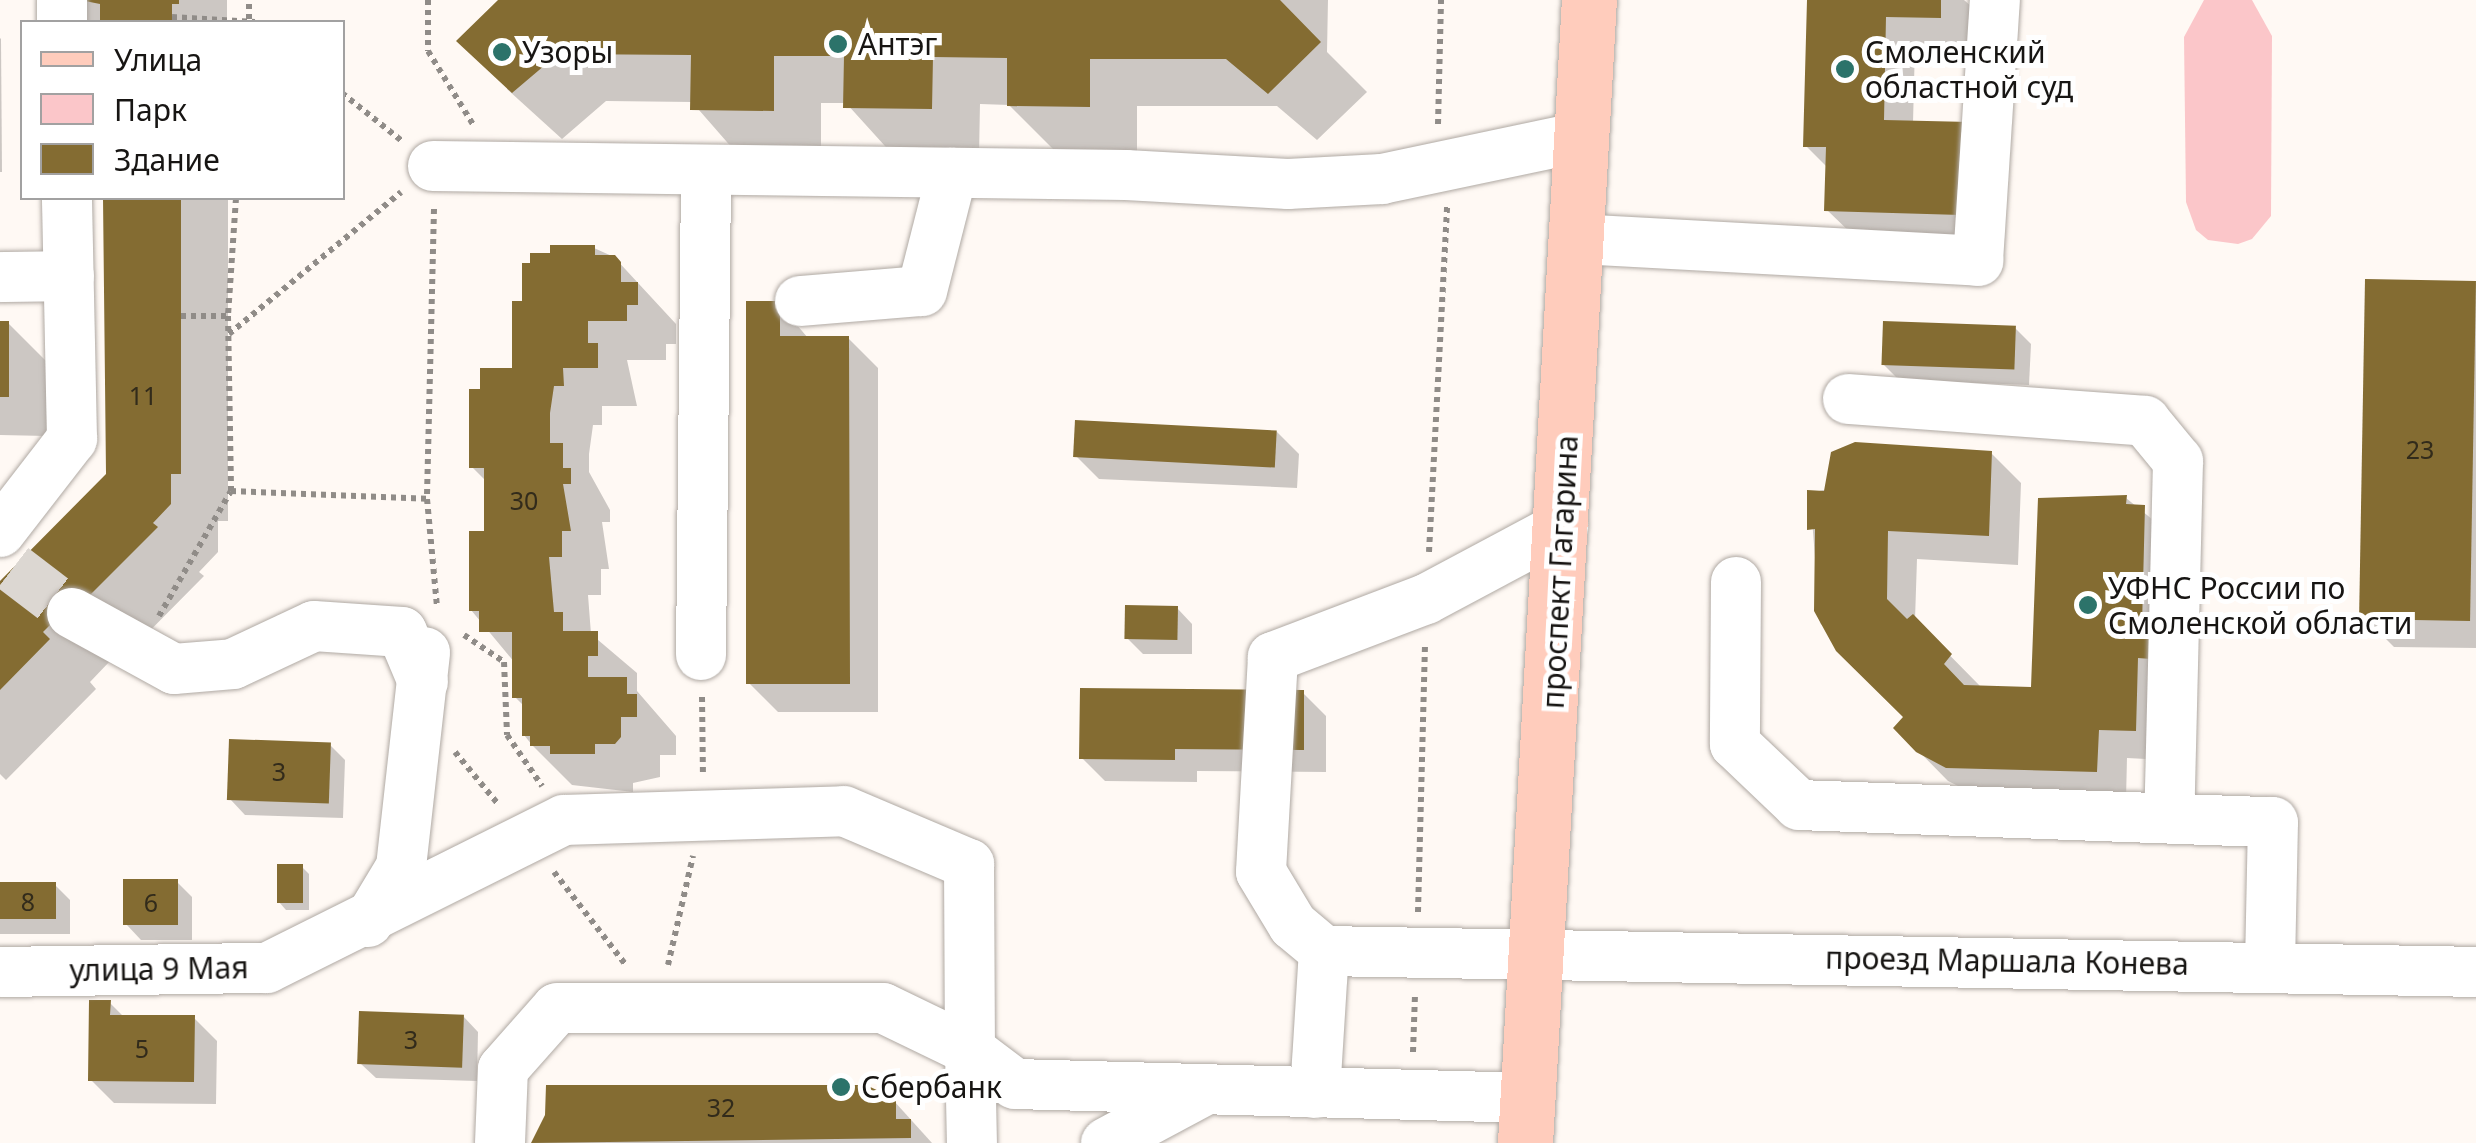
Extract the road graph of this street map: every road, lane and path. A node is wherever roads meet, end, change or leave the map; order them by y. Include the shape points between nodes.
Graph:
1 (428, 0) edge
2 (1589, 0) edge
3 (1994, 0) edge
4 (172, 17) dead end
5 (231, 20) edge
6 (345, 95) edge
7 (1582, 137) junction
8 (433, 166) junction
9 (499, 167) junction
10 (706, 171) junction
11 (952, 174) junction
12 (67, 200) edge
13 (236, 200) edge
14 (1577, 239) junction
15 (0, 276) edge
16 (69, 276) junction
17 (800, 301) dead end
18 (181, 316) dead end
19 (228, 316) junction
20 (228, 334) junction
21 (1848, 400) dead end
22 (230, 491) junction
23 (427, 500) junction
24 (1563, 526) junction
25 (4, 553) edge
26 (1736, 582) dead end
27 (72, 613) tunnel mouth
28 (140, 650) junction
29 (701, 655) joint
30 (427, 665) junction
31 (703, 816) junction
32 (2168, 818) junction
33 (545, 829) junction
34 (368, 922) junction
35 (1537, 950) junction
36 (1324, 951) junction
37 (2270, 966) junction
38 (0, 972) edge
39 (2476, 972) edge
40 (658, 1008) junction
41 (970, 1050) junction
42 (1206, 1090) junction
43 (1314, 1093) junction
44 (1527, 1121) edge
45 (500, 1143) edge
46 (972, 1143) edge
47 (1106, 1143) edge

1 - 9 path via 428,51
2 - 7 main road, проспект Гагарина
3 - 14 street via 1978,262
4 - 5 path
6 - 8 path
7 - 11 street via 1382,179 1288,184
7 - 14 main road, проспект Гагарина
8 - 9 street
8 - 20 path
8 - 23 path
9 - 10 street
10 - 11 street
10 - 29 street
11 - 17 street via 922,291
12 - 16 street
13 - 19 path
14 - 24 main road, проспект Гагарина
15 - 16 street
16 - 25 street via 72,440
18 - 19 path
19 - 20 path
20 - 22 path
21 - 32 street via 2146,421 2178,461
22 - 23 path
22 - 28 path
23 - 30 path
24 - 35 main road, проспект Гагарина
24 - 36 street via 1426,599 1273,658 1262,872 1292,925
26 - 32 street via 1735,744 1799,806
27 - 28 street
28 - 30 street via 174,669 234,664 314,626 402,632
29 - 31 path
30 - 33 path
30 - 33 path via 504,662 508,735
30 - 34 street via 401,866
31 - 33 street
31 - 40 path
31 - 41 street via 844,811 969,864
32 - 37 street via 2273,822
33 - 34 street, улица 9 Мая
33 - 40 path
34 - 38 street, улица 9 Мая via 267,968
35 - 36 street, проезд Маршала Конева
35 - 37 street, проезд Маршала Конева
35 - 44 main road, проспект Гагарина
36 - 43 street
37 - 39 street, проезд Маршала Конева
40 - 41 street via 883,1008
40 - 45 street via 557,1008 503,1069
41 - 42 street via 1015,1084
41 - 46 street
42 - 43 street
42 - 47 street
43 - 44 street

